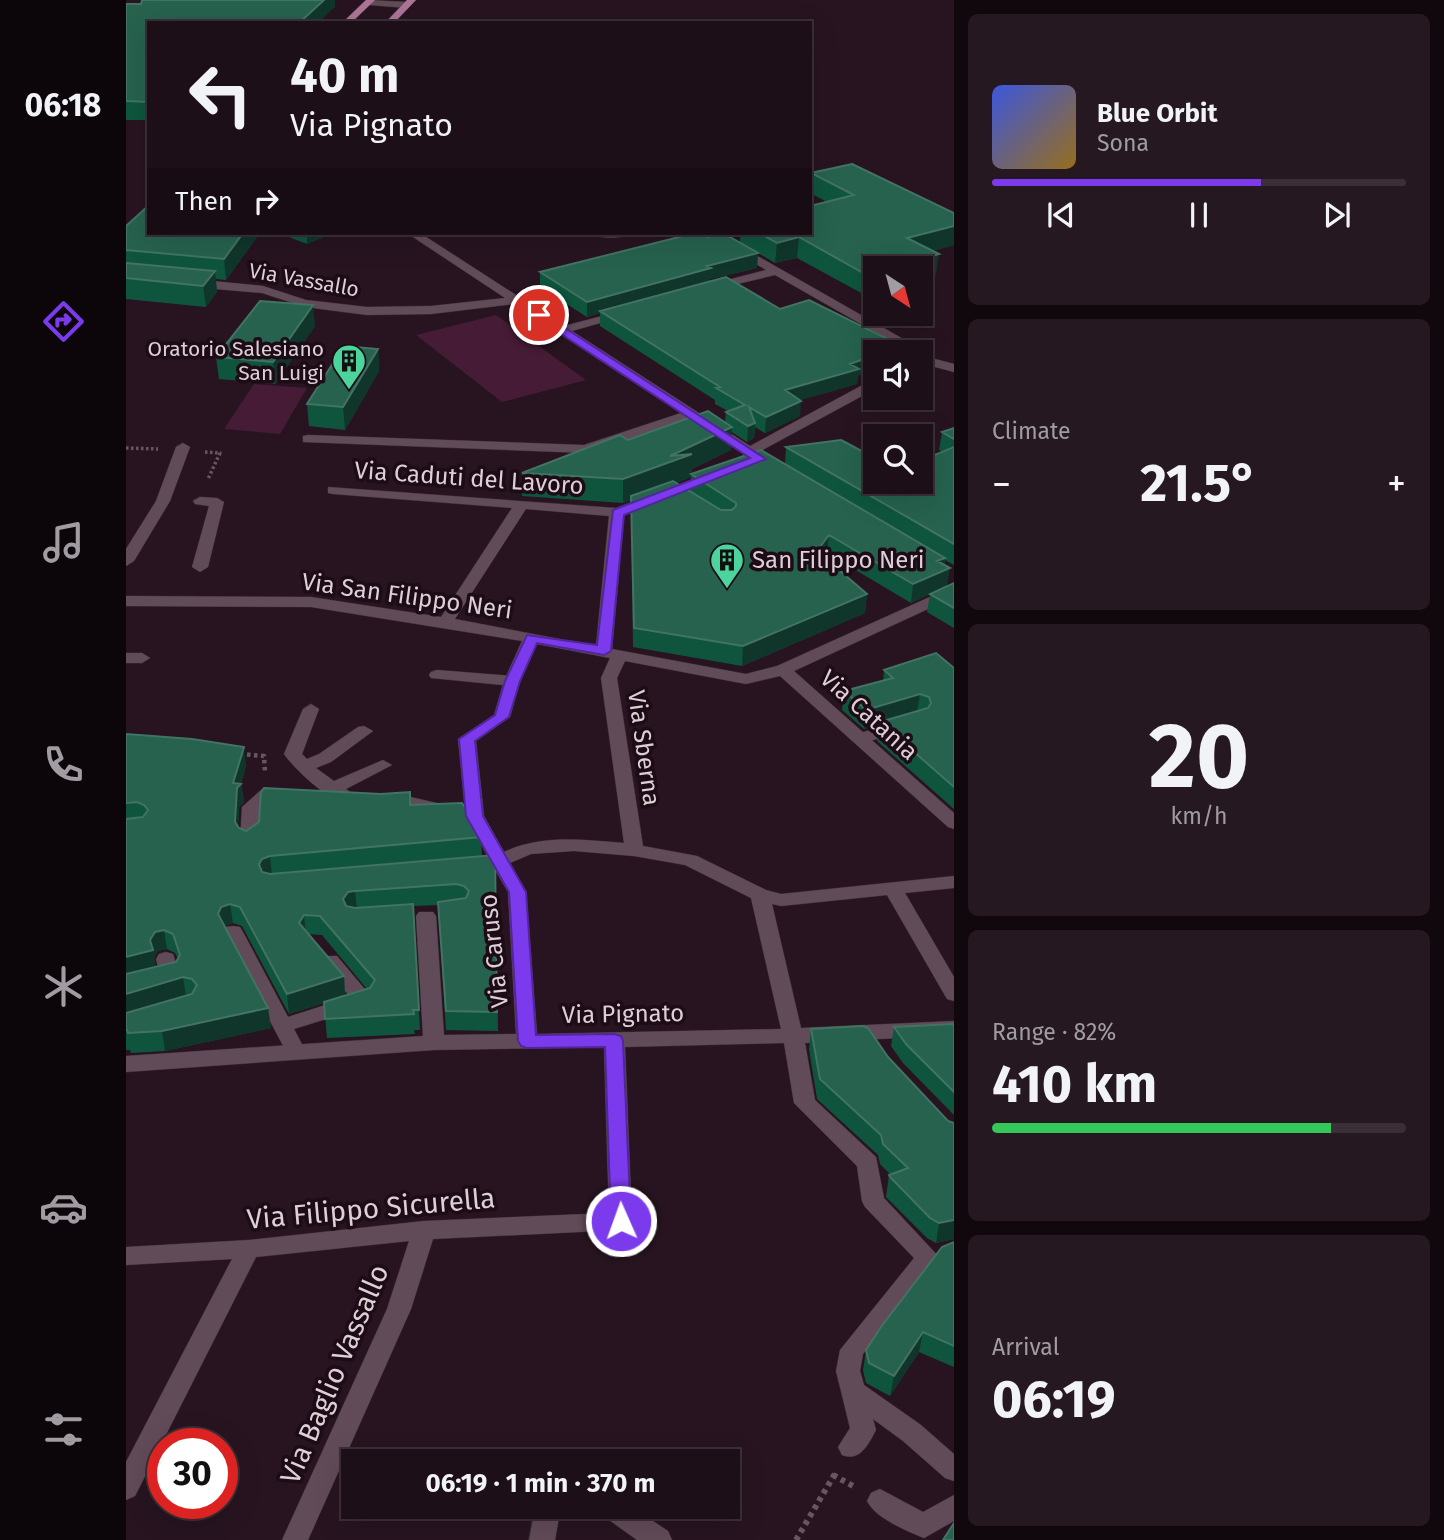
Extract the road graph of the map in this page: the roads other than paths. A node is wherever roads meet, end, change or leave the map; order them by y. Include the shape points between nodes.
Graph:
1 (370, 1) edge
2 (410, 2) edge
3 (348, 21) edge
4 (391, 21) edge
5 (416, 235) edge
6 (713, 235) edge
7 (776, 271) junction
8 (181, 282) edge
9 (696, 293) edge
10 (516, 300) junction
11 (629, 311) edge
12 (562, 330) junction
13 (894, 340) edge
14 (933, 360) edge
15 (954, 368) edge
16 (863, 391) edge
17 (691, 414) junction
18 (308, 439) dead end
19 (183, 447) dead end
20 (752, 458) junction
21 (723, 472) edge
22 (782, 472) edge
23 (333, 490) dead end
24 (674, 491) junction
25 (200, 501) dead end
26 (522, 504) junction
27 (695, 504) edge
28 (617, 512) junction
29 (126, 561) edge
30 (200, 567) dead end
31 (954, 591) edge
32 (126, 601) edge
33 (445, 622) junction
34 (532, 638) junction
35 (612, 652) junction
36 (783, 670) junction
37 (437, 675) dead end
38 (512, 681) junction
39 (311, 709) dead end
40 (918, 721) edge
41 (364, 732) dead end
42 (859, 739) junction
43 (383, 765) dead end
44 (303, 767) junction
45 (273, 794) edge
46 (325, 794) junction
47 (475, 816) junction
48 (954, 823) edge
49 (248, 841) edge
50 (634, 850) junction
51 (500, 861) junction
52 (447, 868) edge
53 (954, 882) edge
54 (893, 889) junction
55 (760, 895) junction
56 (447, 914) edge
57 (233, 932) dead end
58 (313, 942) edge
59 (166, 959) dead end
60 (126, 986) edge
61 (954, 994) edge
62 (282, 1026) junction
63 (954, 1028) edge
64 (868, 1032) junction
65 (793, 1036) junction
66 (527, 1041) junction
67 (614, 1041) junction
68 (434, 1043) junction
69 (881, 1051) edge
70 (296, 1052) junction
71 (126, 1064) edge
72 (424, 1230) junction
73 (249, 1249) junction
74 (954, 1251) edge
75 (126, 1256) edge
76 (928, 1258) junction
77 (853, 1391) junction
78 (851, 1447) road end
79 (954, 1470) edge
80 (126, 1488) edge
81 (880, 1501) dead end
82 (954, 1507) edge
83 (546, 1519) edge
84 (628, 1519) edge
85 (295, 1540) edge
86 (542, 1540) edge
87 (659, 1540) edge

1 - 2 street
1 - 3 main road
2 - 4 main road
5 - 10 street
6 - 7 street
7 - 9 street
7 - 13 street
8 - 10 street, Via Vassallo via 263,290 305,303 367,311 431,310
10 - 12 street
11 - 12 street
12 - 17 street
14 - 15 street
16 - 20 street
17 - 18 street via 585,449
17 - 20 street
19 - 29 street via 163,501
20 - 22 street
21 - 24 street, Via Caduti del Lavoro
23 - 26 street, Via Caduti del Lavoro
24 - 27 street
24 - 28 street, Via Caduti del Lavoro
25 - 30 street via 217,502
26 - 28 street, Via Caduti del Lavoro
26 - 33 street
28 - 35 street, Via Sberna
31 - 36 street, Via San Filippo Neri
32 - 33 street, Via San Filippo Neri via 311,602
33 - 34 street, Via San Filippo Neri
34 - 35 street, Via San Filippo Neri
34 - 38 street, Via Caruso
35 - 36 street, Via San Filippo Neri via 747,679
35 - 50 street, Via Sberna via 609,678
36 - 42 street, Via Catania
37 - 38 street
38 - 47 street, Via Caruso via 502,717 467,739
39 - 44 street via 293,754
40 - 42 street
41 - 44 street
42 - 48 street, Via Catania
43 - 46 street
44 - 46 street
45 - 49 street via 251,807
46 - 47 street via 355,802 406,801
47 - 51 street, Via Caruso
50 - 51 street via 574,845 528,848
50 - 55 street via 690,860
51 - 52 street
51 - 66 street, Via Caruso via 517,892
53 - 54 street
54 - 55 street via 781,900
54 - 61 street
55 - 65 street
56 - 68 street via 419,916
57 - 62 street
58 - 62 street via 364,1000
59 - 60 street via 170,975
62 - 70 street
63 - 64 street, Via Pignato
64 - 65 street, Via Pignato
64 - 69 street
65 - 67 street, Via Pignato
65 - 76 street via 805,1103 868,1163 873,1201
66 - 67 street, Via Pignato
66 - 68 street, Via Pignato
67 - 72 street, Via Filippo Sicurella via 621,1221
68 - 70 street, Via Pignato
70 - 71 street, Via Pignato
72 - 73 street, Via Filippo Sicurella
72 - 85 street, Via Baglio Vassallo via 399,1309
73 - 75 street, Via Filippo Sicurella
73 - 80 street
74 - 76 street
76 - 77 street via 852,1350 848,1371
77 - 78 street via 863,1430
77 - 79 street
81 - 82 street via 924,1526
83 - 86 street
84 - 87 street

